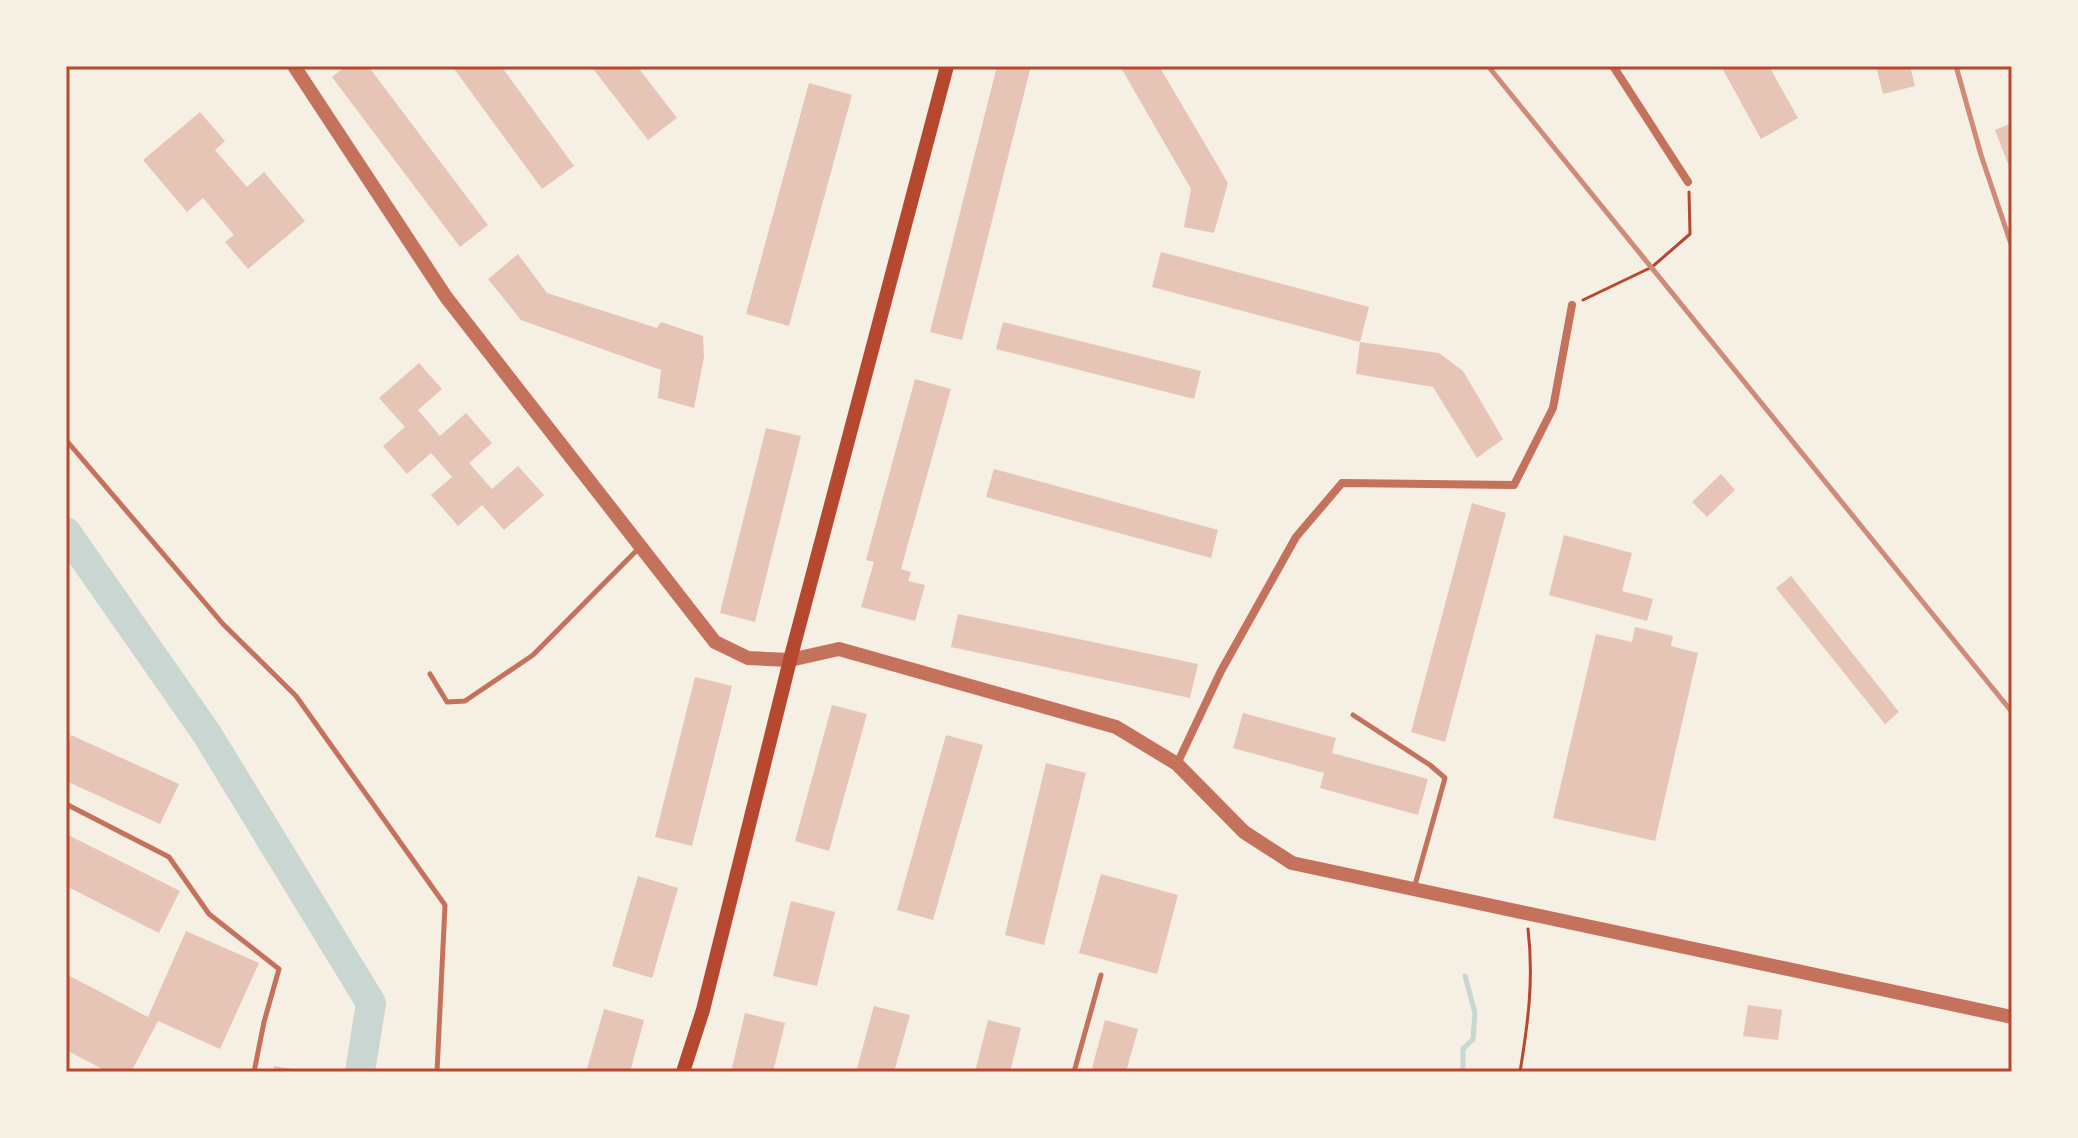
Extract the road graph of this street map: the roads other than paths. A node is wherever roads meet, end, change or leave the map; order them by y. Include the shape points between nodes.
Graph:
1 (294, 66) edge
2 (947, 66) edge
3 (1613, 66) edge
4 (1688, 182) road end
5 (1572, 305) road end
6 (66, 440) edge
7 (640, 547) junction
8 (790, 660) junction
9 (430, 674) dead end
10 (1353, 715) dead end
11 (1177, 764) junction
12 (66, 804) edge
13 (1414, 889) junction
14 (1101, 975) dead end
15 (2012, 1017) edge
16 (254, 1072) edge
17 (437, 1072) edge
18 (683, 1072) edge
19 (1074, 1072) edge

1 - 7 street via 446,297
2 - 8 main road
3 - 4 street
5 - 11 street via 1553,408 1514,485 1342,483 1296,537 1221,671
6 - 17 lane via 223,624 296,696 445,905
7 - 8 street via 715,642 748,658
7 - 9 lane via 533,655 465,701 447,702
8 - 11 street via 839,649 1116,727
8 - 18 main road
10 - 13 lane via 1445,778
11 - 13 street via 1244,832 1292,863
12 - 16 lane via 169,857 209,914 279,969
13 - 15 street
14 - 19 lane

